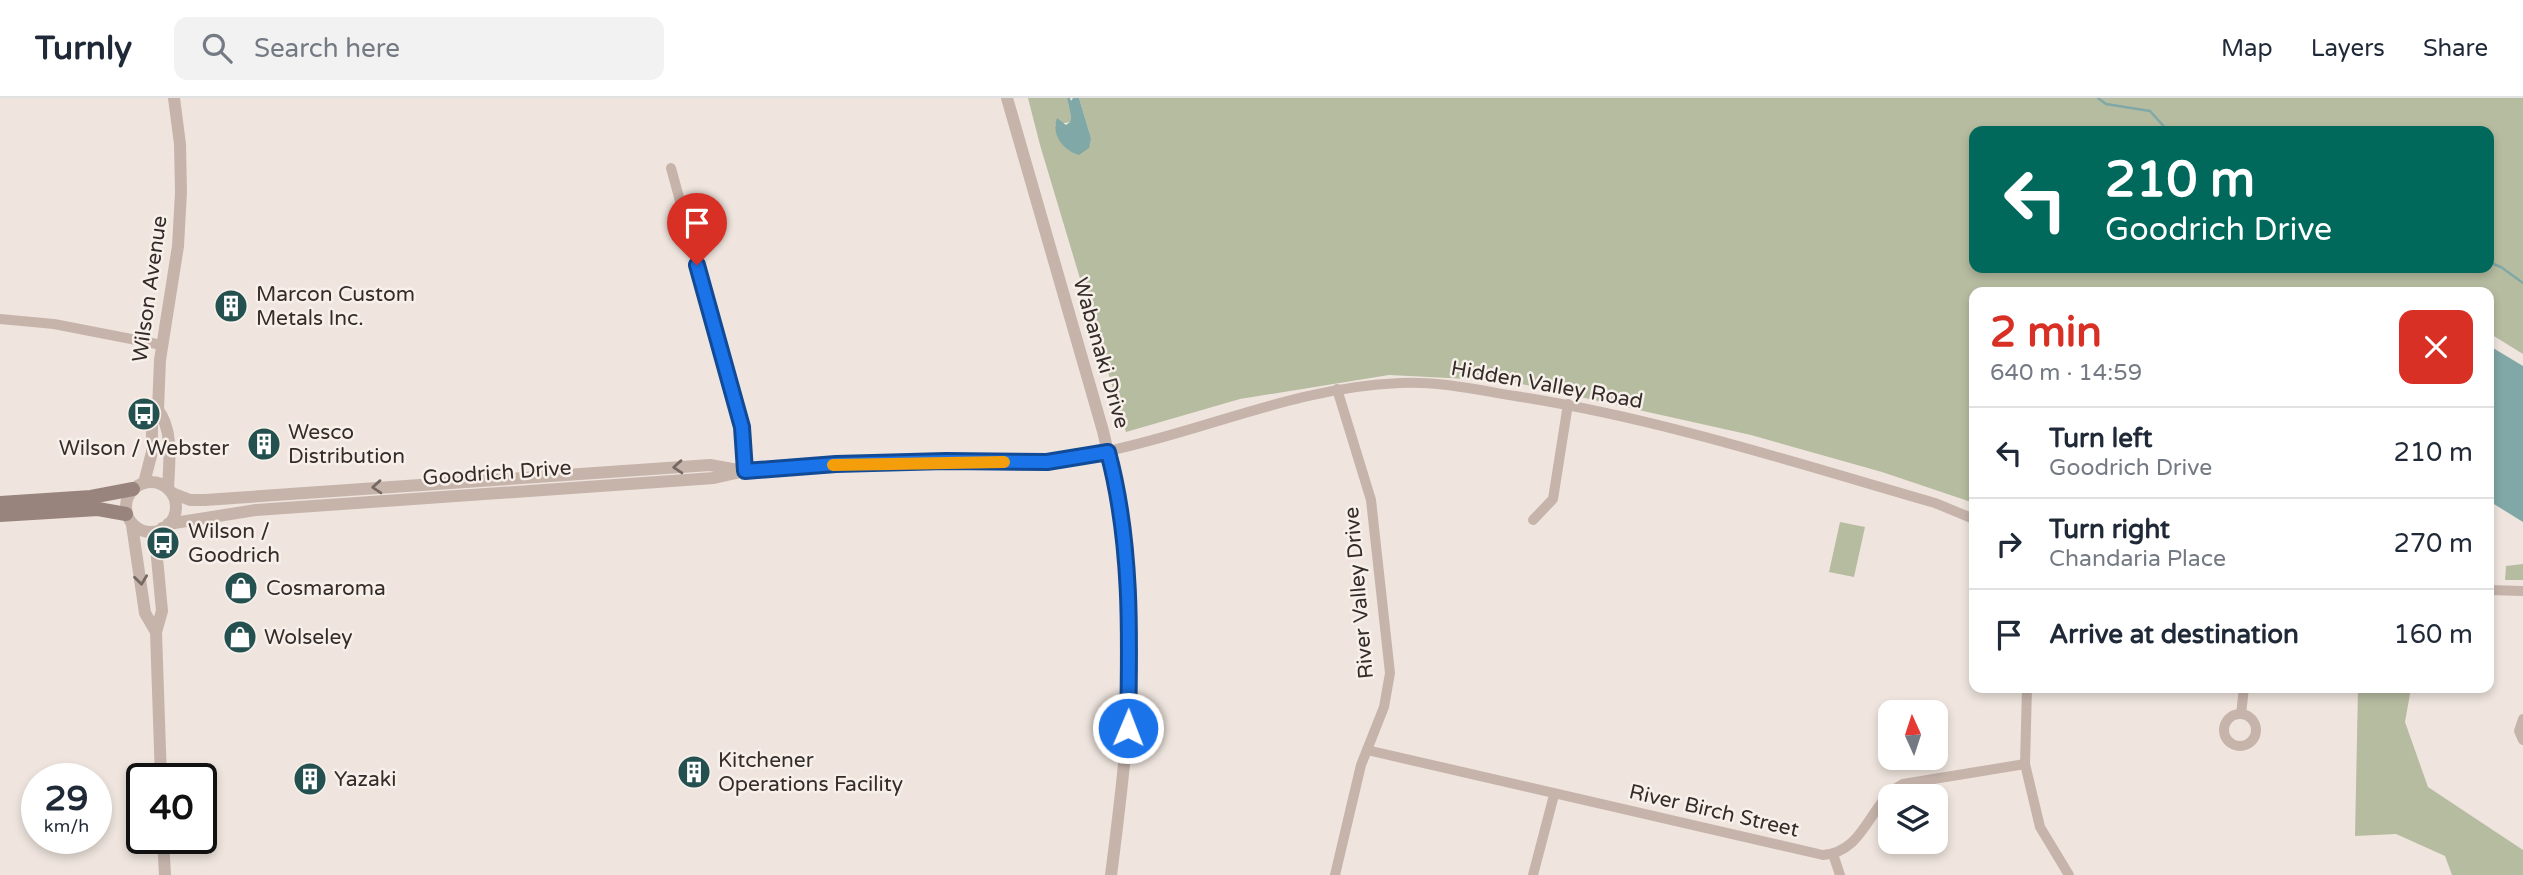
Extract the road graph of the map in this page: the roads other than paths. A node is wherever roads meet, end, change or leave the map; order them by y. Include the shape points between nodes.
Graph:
1 (174, 98) edge
2 (1007, 98) edge
3 (671, 168) dead end
4 (0, 319) edge
5 (162, 345) junction
6 (1337, 389) junction
7 (1568, 404) junction
8 (158, 410) junction
9 (1108, 452) junction
10 (745, 471) junction
11 (139, 486) junction
12 (170, 491) junction
13 (0, 503) edge
14 (0, 514) edge
15 (1969, 517) edge
16 (129, 519) junction
17 (1533, 520) dead end
18 (165, 526) junction
19 (2494, 590) edge
20 (2523, 592) edge
21 (156, 632) junction
22 (2027, 693) edge
23 (2243, 693) edge
24 (2241, 714) dead end
25 (2523, 719) edge
26 (2523, 740) edge
27 (1367, 750) junction
28 (160, 763) edge
29 (2025, 764) junction
30 (1554, 795) junction
31 (164, 854) edge
32 (1833, 854) junction
33 (165, 875) edge
34 (1111, 875) edge
35 (1335, 875) edge
36 (1533, 875) edge
37 (1840, 875) edge
38 (2068, 875) edge

1 - 5 street, Wilson Avenue via 181,192 178,246
2 - 9 street, Wabanaki Drive
3 - 10 street via 742,427
4 - 5 street via 54,324
5 - 8 street, Wilson Avenue
6 - 7 street, Hidden Valley Road via 1401,383
6 - 9 street, Hidden Valley Road via 1262,406
6 - 27 street, River Valley Drive via 1371,500 1390,673 1384,707
7 - 15 street, Hidden Valley Road via 1679,429
7 - 17 street via 1553,499
8 - 11 street, Wilson Avenue via 152,423 152,452
8 - 12 street via 166,421
9 - 10 street, Goodrich Drive via 1047,462 836,464
9 - 34 street, Wabanaki Drive via 1125,548 1130,630 1126,761
10 -> 12 street, Goodrich Drive via 710,465 205,500 190,500
10 - 18 street, Goodrich Drive via 714,478 256,510
11 - 12 street via 156,482
11 - 13 main road via 91,497
11 - 16 street, Wilson Avenue via 125,503
12 - 18 street via 176,509
14 - 16 main road via 84,509
16 - 18 street via 146,531
16 -> 21 street via 145,613
18 - 21 street via 156,547 162,611
19 - 20 street
21 - 28 street
22 - 29 street
23 - 24 street
25 - 26 street via 2519,731
27 - 30 street, River Birch Street
27 - 35 street, River Valley Drive
29 - 32 street via 1903,784 1889,793 1861,834
29 - 38 street via 2040,827
30 - 32 street, River Birch Street via 1814,854
30 - 36 street
31 - 33 street
32 - 37 street

